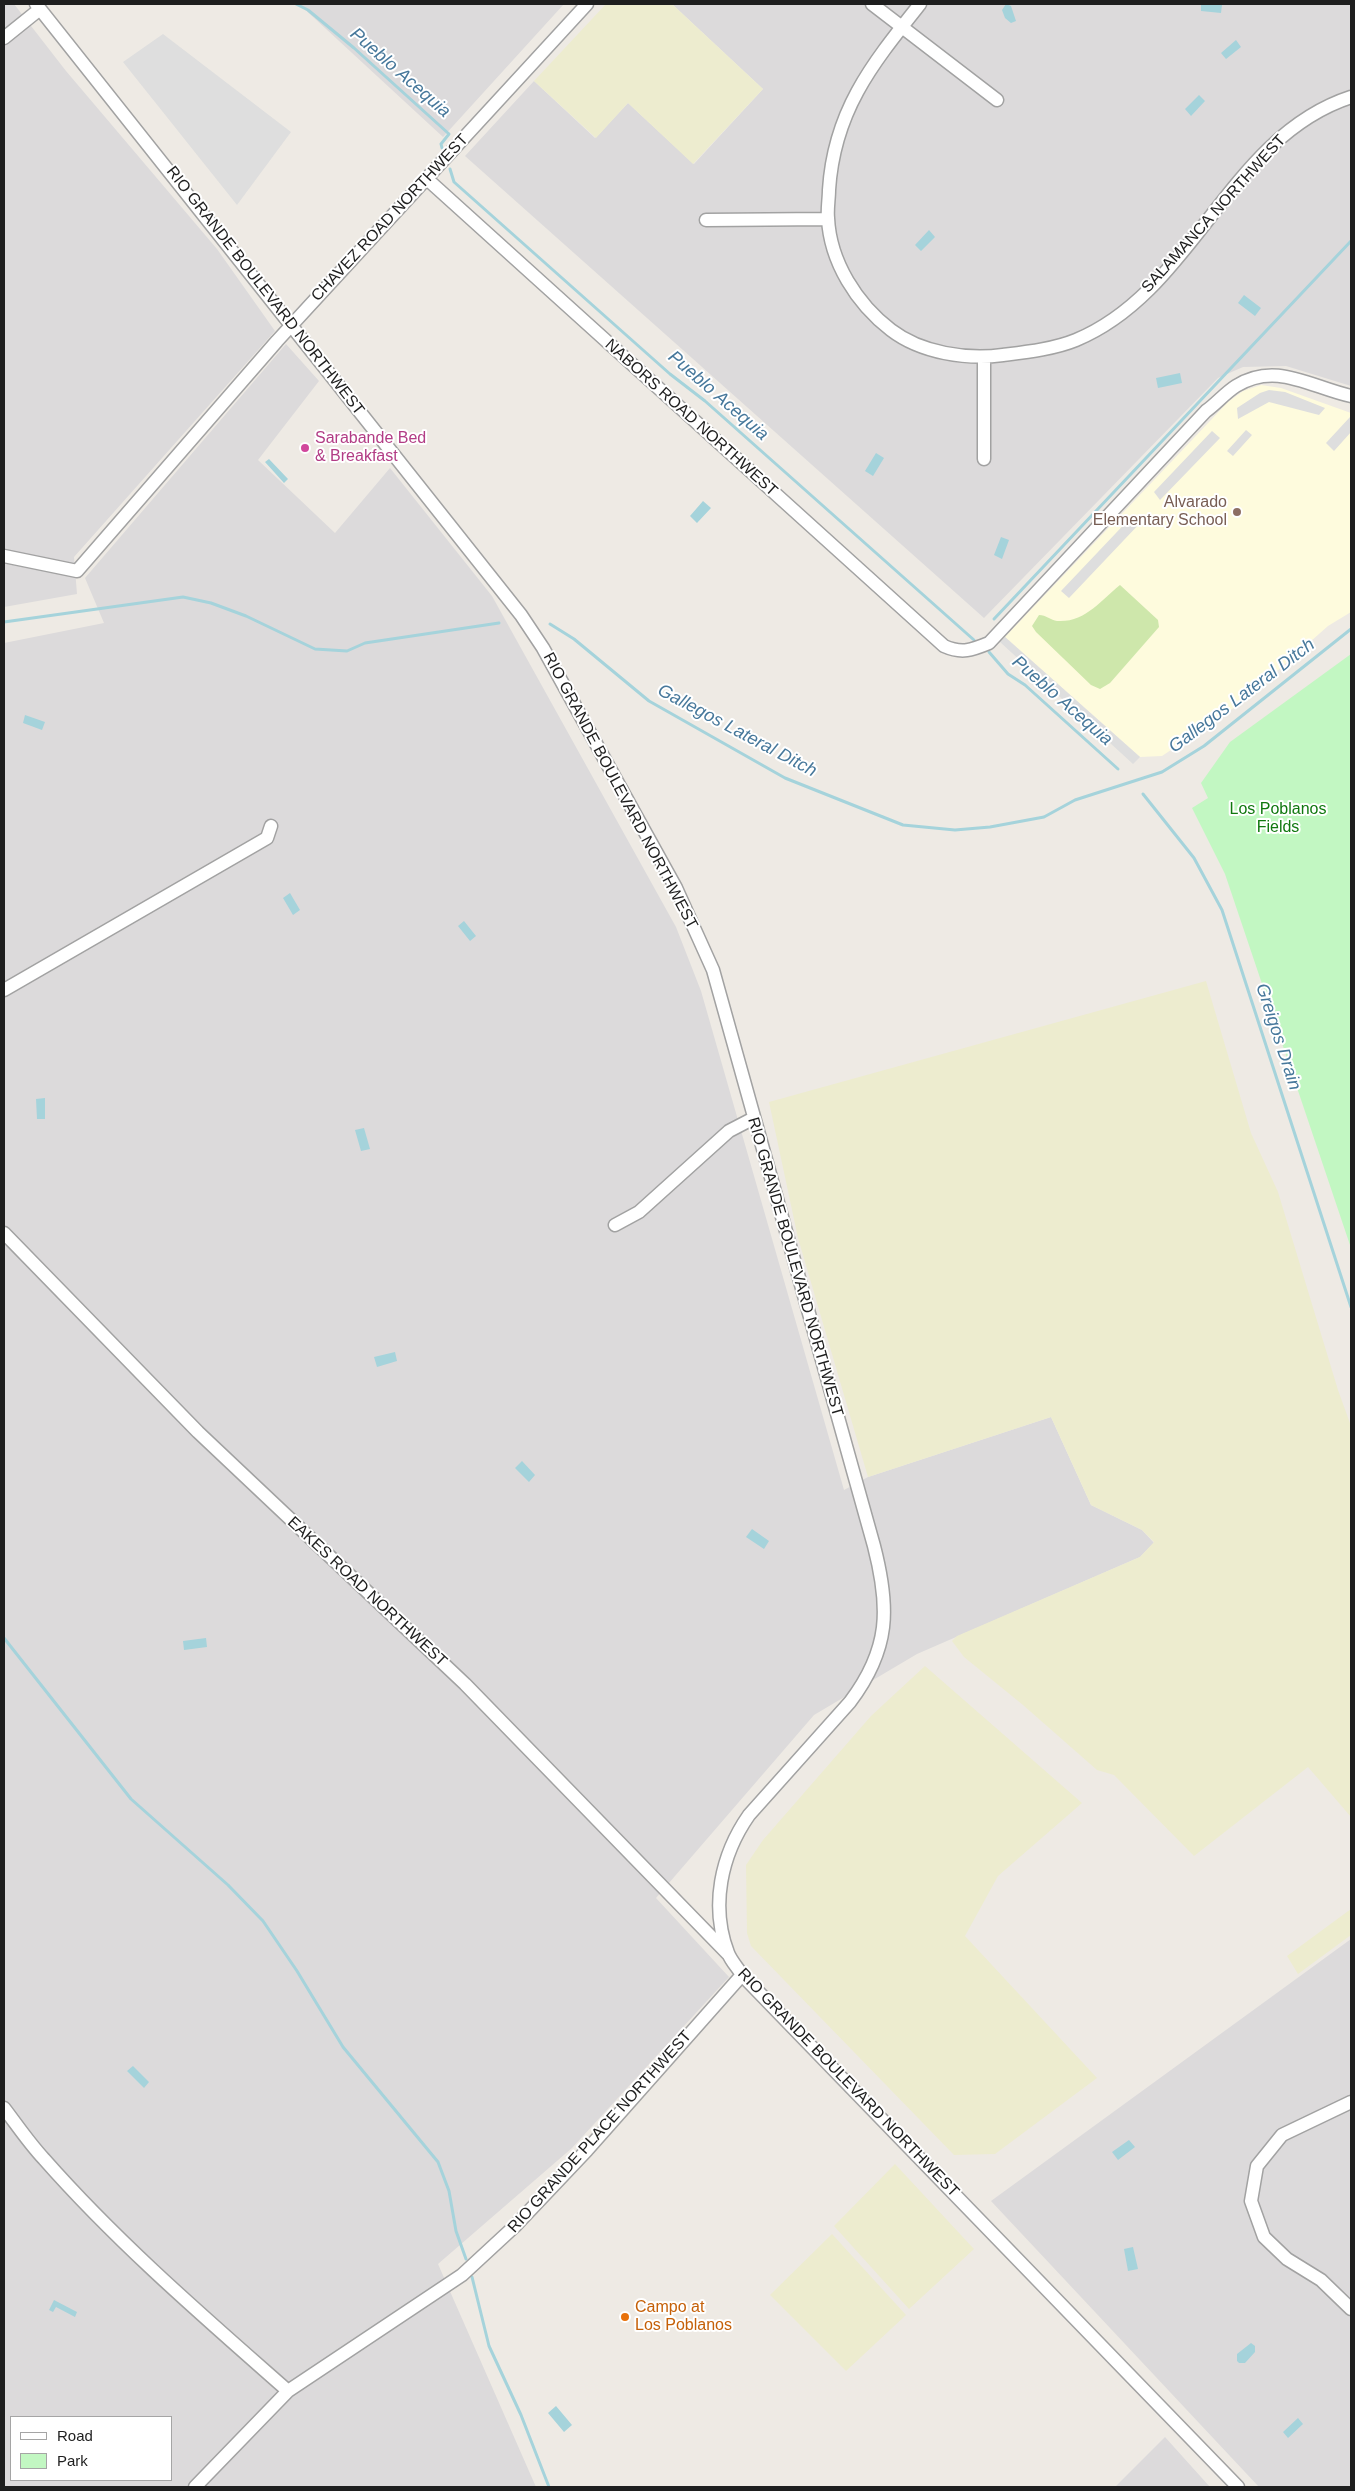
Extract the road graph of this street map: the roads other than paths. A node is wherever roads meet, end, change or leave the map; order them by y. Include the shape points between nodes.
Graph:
1 (587, 4) edge
2 (872, 4) edge
3 (920, 4) edge
4 (38, 6) edge
5 (901, 27) junction
6 (4, 38) edge
7 (1351, 97) edge
8 (997, 100) dead end
9 (427, 179) junction
10 (828, 219) junction
11 (706, 220) dead end
12 (292, 325) junction
13 (984, 358) junction
14 (1351, 396) edge
15 (984, 459) dead end
16 (4, 556) edge
17 (272, 826) dead end
18 (4, 990) edge
19 (754, 1118) junction
20 (615, 1224) dead end
21 (4, 1234) edge
22 (728, 1954) junction
23 (742, 1975) junction
24 (1351, 2102) edge
25 (4, 2108) edge
26 (1351, 2309) edge
27 (288, 2391) junction
28 (195, 2487) edge
29 (1238, 2487) edge

1 - 9 street, CHAVEZ ROAD NORTHWEST
2 - 5 street
3 - 5 street, SALAMANCA NORTHWEST
4 - 6 street
4 - 12 street, RIO GRANDE BOULEVARD NORTHWEST
5 - 8 street
5 - 10 street, SALAMANCA NORTHWEST via 866,74 850,105 830,174
7 - 13 street, SALAMANCA NORTHWEST via 1328,106 1282,136 1250,169 1163,274 1126,309 1077,340 1039,350
9 - 12 street, CHAVEZ ROAD NORTHWEST
9 - 14 street, NABORS ROAD NORTHWEST via 944,646 958,652 988,643 1206,411 1234,387 1268,374
10 - 11 street
10 - 13 street, SALAMANCA NORTHWEST via 838,260 849,284 879,320 896,334 920,346
12 - 16 street, CHAVEZ ROAD NORTHWEST via 77,570
12 - 19 street, RIO GRANDE BOULEVARD NORTHWEST via 492,577 544,648 698,935 713,970
13 - 15 street
17 - 18 street via 267,838
19 - 20 street via 729,1131 639,1212
19 - 22 street, RIO GRANDE BOULEVARD NORTHWEST via 880,1570 885,1595 885,1622 878,1651 864,1683 737,1831 720,1884 720,1919
21 - 22 street, EAKES ROAD NORTHWEST via 198,1432 465,1684
22 - 23 street, RIO GRANDE BOULEVARD NORTHWEST
23 - 27 street, RIO GRANDE PLACE NORTHWEST via 587,2150 509,2232 462,2275
23 - 29 street, RIO GRANDE BOULEVARD NORTHWEST
24 - 26 street via 1282,2135 1257,2166 1251,2201 1264,2237 1287,2259 1321,2280
25 - 27 street via 43,2159 113,2232
27 - 28 street, RIO GRANDE PLACE NORTHWEST

